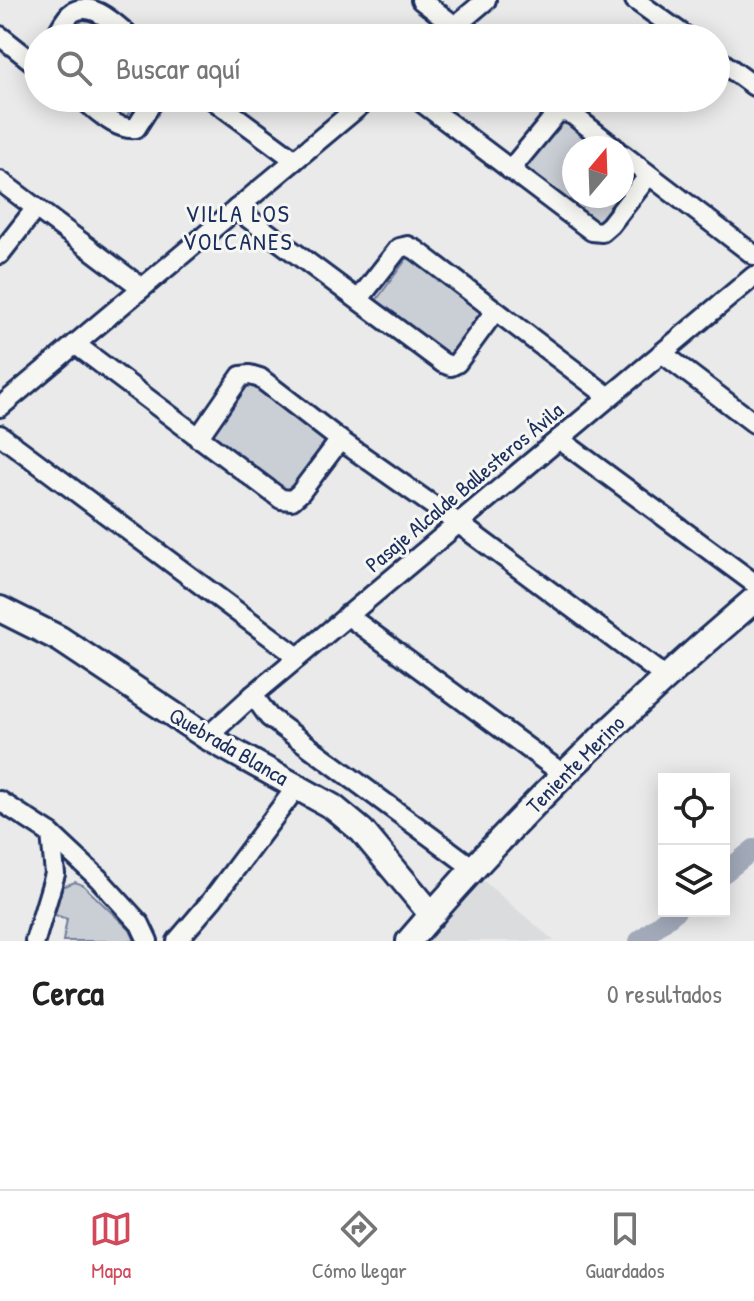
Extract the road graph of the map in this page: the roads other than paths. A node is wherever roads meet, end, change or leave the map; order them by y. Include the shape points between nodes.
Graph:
1 (421, 0) edge
2 (486, 0) edge
3 (635, 0) edge
4 (64, 24) edge
5 (114, 24) edge
6 (441, 24) edge
7 (458, 24) edge
8 (668, 24) edge
9 (0, 36) edge
10 (24, 54) edge
11 (730, 68) edge
12 (753, 84) edge
13 (100, 112) edge
14 (146, 112) edge
15 (230, 112) edge
16 (352, 112) edge
17 (434, 112) edge
18 (600, 136) edge
19 (295, 160) junction
20 (634, 163) edge
21 (510, 170) junction
22 (649, 175) junction
23 (0, 181) edge
24 (36, 208) junction
25 (236, 209) junction
26 (0, 254) edge
27 (754, 255) edge
28 (754, 276) edge
29 (142, 288) junction
30 (359, 299) junction
31 (495, 311) junction
32 (75, 344) junction
33 (662, 353) junction
34 (609, 397) junction
35 (0, 407) edge
36 (754, 423) edge
37 (0, 435) edge
38 (198, 438) junction
39 (559, 439) junction
40 (340, 440) junction
41 (458, 523) junction
42 (754, 583) edge
43 (754, 600) edge
44 (0, 609) edge
45 (347, 615) junction
46 (298, 657) junction
47 (664, 676) junction
48 (253, 695) junction
49 (207, 737) junction
50 (563, 774) junction
51 (298, 785) junction
52 (0, 801) edge
53 (51, 834) junction
54 (473, 868) junction
55 (432, 915) junction
56 (35, 941) edge
57 (148, 941) edge
58 (177, 941) edge
59 (409, 941) edge

1 - 6 street
2 - 7 street
3 - 8 street
4 - 5 street via 72,12 84,8 95,9
9 - 10 street
11 - 12 street
13 - 14 street via 127,129 136,128
15 - 19 street
16 - 19 street
17 - 21 street
18 - 21 street via 573,115 557,113
19 - 25 street
20 - 22 street
21 - 22 street via 592,231 602,232
22 - 27 street
23 - 24 street
24 - 26 street
24 - 29 street
25 - 29 street
25 - 30 street
28 - 33 street, Pasaje Alcalde Ballesteros Ávila
29 - 32 street
30 - 31 street via 399,248 408,246
30 - 31 street via 451,366
31 - 34 street
32 - 35 street
32 - 38 street
33 - 34 street, Pasaje Alcalde Ballesteros Ávila
33 - 36 street
34 - 39 street, Pasaje Alcalde Ballesteros Ávila
37 - 46 street
38 - 40 street via 281,499 292,500
38 - 40 street via 241,376 250,375
39 - 41 street, Pasaje Alcalde Ballesteros Ávila
39 - 42 street
40 - 41 street
41 - 45 street, Pasaje Alcalde Ballesteros Ávila
41 - 47 street
43 - 47 street, Teniente Merino
44 - 49 street, Quebrada Blanca via 60,639
45 - 46 street, Pasaje Alcalde Ballesteros Ávila
45 - 50 street
46 - 48 street, Pasaje Alcalde Ballesteros Ávila
47 - 50 street, Teniente Merino
48 - 49 street, Pasaje Alcalde Ballesteros Ávila
48 - 54 street via 269,717
49 - 51 street, Quebrada Blanca
50 - 54 street, Teniente Merino
51 - 55 street, Quebrada Blanca via 362,831
51 - 58 street
52 - 53 street
53 - 56 street via 55,874
53 - 57 street via 140,924
54 - 55 street, Teniente Merino
55 - 59 street, Teniente Merino

